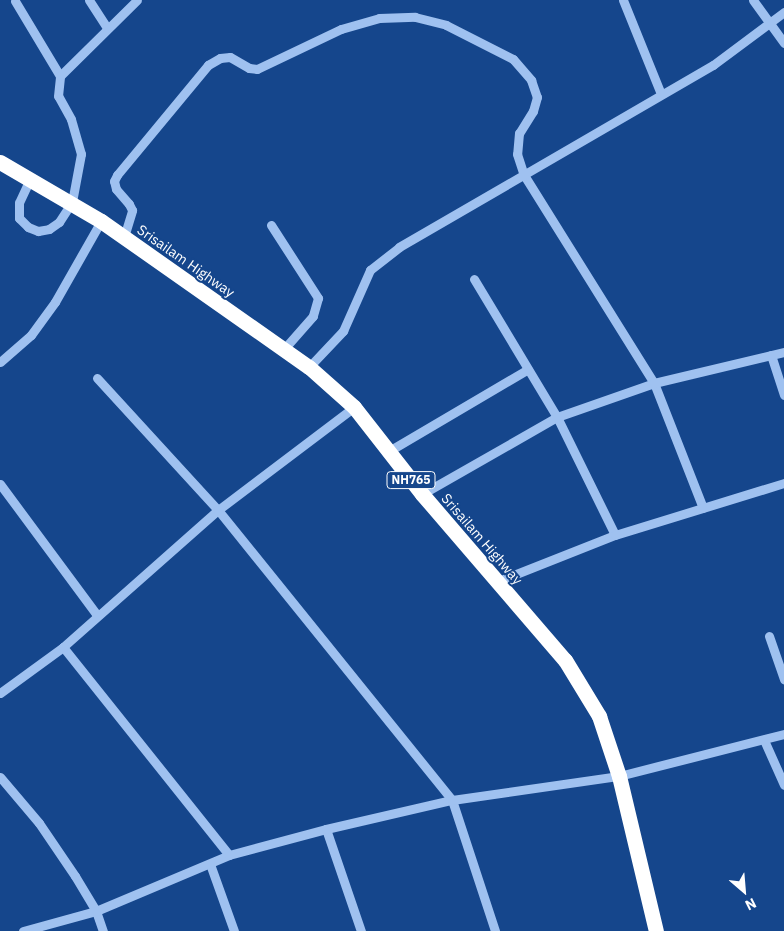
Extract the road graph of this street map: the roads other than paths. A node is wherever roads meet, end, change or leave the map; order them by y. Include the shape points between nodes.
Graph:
1 (15, 0) edge
2 (88, 0) edge
3 (137, 0) edge
4 (623, 0) edge
5 (753, 0) edge
6 (784, 12) edge
7 (772, 23) junction
8 (107, 28) junction
9 (784, 43) edge
10 (60, 76) junction
11 (661, 94) junction
12 (0, 162) edge
13 (524, 175) junction
14 (30, 179) junction
15 (72, 202) junction
16 (101, 221) junction
17 (271, 226) dead end
18 (124, 238) junction
19 (474, 279) dead end
20 (284, 350) junction
21 (784, 352) edge
22 (771, 355) junction
23 (0, 362) edge
24 (309, 367) junction
25 (528, 369) junction
26 (97, 378) dead end
27 (654, 383) junction
28 (784, 395) edge
29 (354, 407) junction
30 (556, 417) junction
31 (389, 451) junction
32 (784, 483) edge
33 (0, 484) edge
34 (422, 494) junction
35 (703, 508) junction
36 (218, 510) junction
37 (615, 535) junction
38 (496, 582) junction
39 (98, 615) junction
40 (769, 636) dead end
41 (63, 647) junction
42 (784, 679) edge
43 (0, 693) edge
44 (784, 734) edge
45 (764, 740) junction
46 (619, 776) junction
47 (0, 777) edge
48 (784, 785) edge
49 (452, 800) junction
50 (326, 829) junction
51 (229, 855) junction
52 (210, 864) junction
53 (96, 911) junction
54 (23, 931) edge
55 (103, 931) edge
56 (234, 931) edge
57 (361, 931) edge
58 (495, 931) edge
59 (656, 931) edge

1 - 10 street
2 - 8 street
3 - 8 street
4 - 11 street
5 - 7 street
6 - 7 street
7 - 9 street
7 - 11 street via 713,65
8 - 10 street
10 - 15 street via 58,96 72,119 81,154
11 - 13 street
12 - 14 highway, Srisailam Highway / NH765
13 - 18 street via 517,154 519,133 533,111 537,97 531,80 513,59 446,25 415,16 379,18 341,29 257,69 230,57 208,65 114,181 116,189 132,210
13 - 24 street via 399,247 370,270 343,331
13 - 27 street
14 - 15 highway, Srisailam Highway / NH765
14 - 15 street via 18,211 19,218 28,227 38,231 49,229 59,222
15 - 16 highway, Srisailam Highway / NH765
16 - 18 highway, Srisailam Highway / NH765
16 - 23 street via 56,302 31,335
17 - 20 street via 318,298 313,316
18 - 20 highway, Srisailam Highway / NH765
19 - 25 street
20 - 24 highway, Srisailam Highway / NH765
21 - 22 street
22 - 27 street
22 - 28 street
24 - 29 highway, Srisailam Highway / NH765
25 - 30 street
25 - 31 street
26 - 36 street
27 - 30 street
27 - 35 street
29 - 31 highway, Srisailam Highway / NH765
29 - 36 street
30 - 34 street
30 - 37 street
31 - 34 highway, Srisailam Highway / NH765
32 - 35 street
33 - 39 street
34 - 38 highway, Srisailam Highway / NH765
35 - 37 street
36 - 39 street
36 - 49 street
37 - 38 street
38 - 46 highway, Srisailam Highway / NH765 via 565,660 599,716
39 - 41 street
40 - 42 street
41 - 43 street
41 - 51 street
44 - 45 street
45 - 46 street
45 - 48 street
46 - 49 street
46 - 59 highway, Srisailam Highway / NH765
47 - 53 street via 39,823
49 - 50 street
49 - 58 street
50 - 51 street
50 - 57 street
51 - 52 street
52 - 53 street
52 - 56 street
53 - 54 street
53 - 55 street

